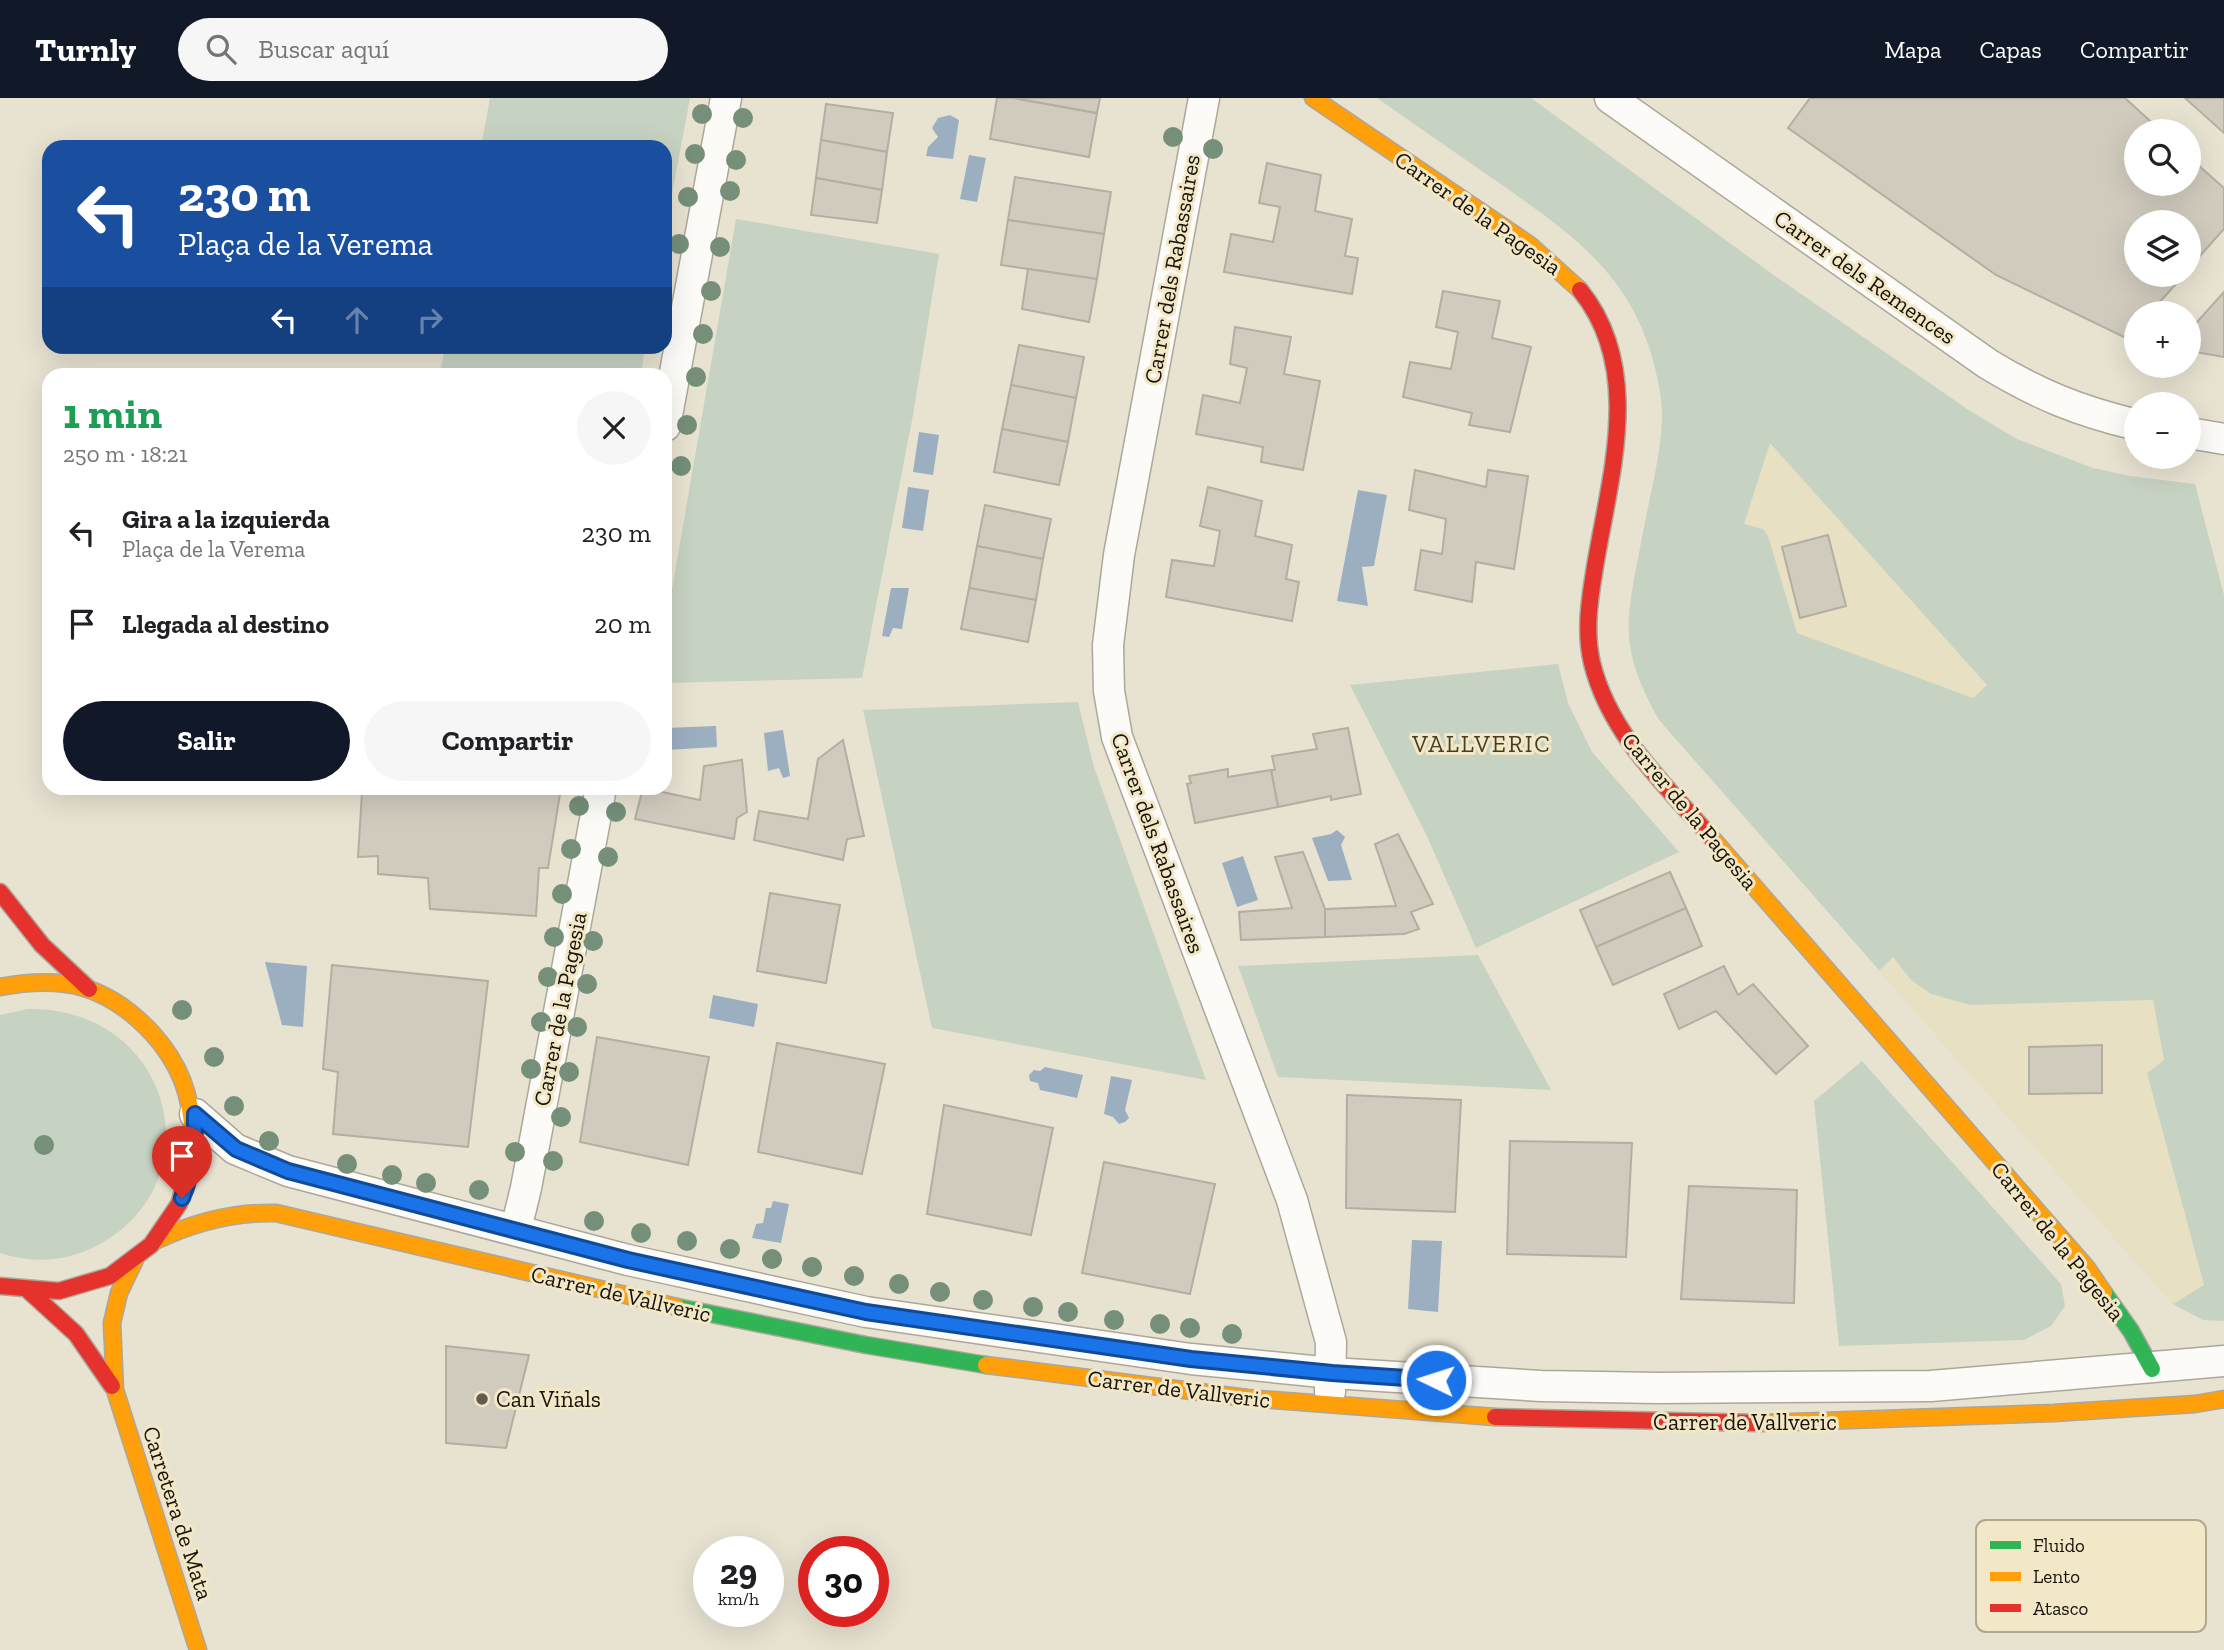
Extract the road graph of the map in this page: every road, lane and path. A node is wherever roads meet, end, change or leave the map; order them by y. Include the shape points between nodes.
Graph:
1 (726, 98) edge
2 (1203, 98) edge
3 (1313, 98) edge
4 (1609, 98) edge
5 (672, 388) edge
6 (2124, 422) edge
7 (2201, 435) edge
8 (2224, 439) edge
9 (600, 795) edge
10 (0, 892) edge
11 (0, 987) edge
12 (89, 989) junction
13 (195, 1114) junction
14 (516, 1229) junction
15 (155, 1241) junction
16 (135, 1260) junction
17 (0, 1286) edge
18 (29, 1291) junction
19 (2224, 1361) edge
20 (2151, 1369) junction
21 (1332, 1373) junction
22 (115, 1390) junction
23 (2224, 1399) edge
24 (1328, 1406) junction
25 (198, 1650) edge

1 - 5 street
2 - 21 street, Carrer dels Rabassaires via 1119,555 1108,645 1109,691 1122,750 1292,1200 1331,1342
3 - 20 main road, Carrer de la Pagesia via 1530,245 1562,270 1590,303 1611,351 1619,391 1619,435 1588,606 1595,676 1611,717 2087,1268
4 - 6 street, Carrer dels Remences via 1988,364 2029,389 2079,410
7 - 8 street
9 - 14 street, Carrer de la Pagesia
10 - 12 main road via 42,946
11 - 12 main road via 42,981
12 - 13 main road via 121,1003 149,1024 186,1081
13 - 14 street, Carrer de Vallveric via 220,1138 256,1160
13 - 15 main road via 189,1182 176,1213
14 - 21 street, Carrer de Vallveric via 628,1260 866,1312 1178,1357
15 - 16 main road
15 - 24 main road, Carrer de Vallveric via 215,1217 245,1211 276,1213 625,1295 865,1345 1118,1383
16 - 18 main road via 85,1285
16 - 22 main road via 112,1314
17 - 18 main road
18 - 22 main road via 78,1334
19 - 20 street, Carrer de Vallveric
20 - 21 street, Carrer de Vallveric via 1931,1386 1658,1388
21 - 24 street, Carrer dels Rabassaires
22 - 25 main road, Carretera de Mata
23 - 24 main road, Carrer de Vallveric via 2003,1416 1775,1423 1546,1420

